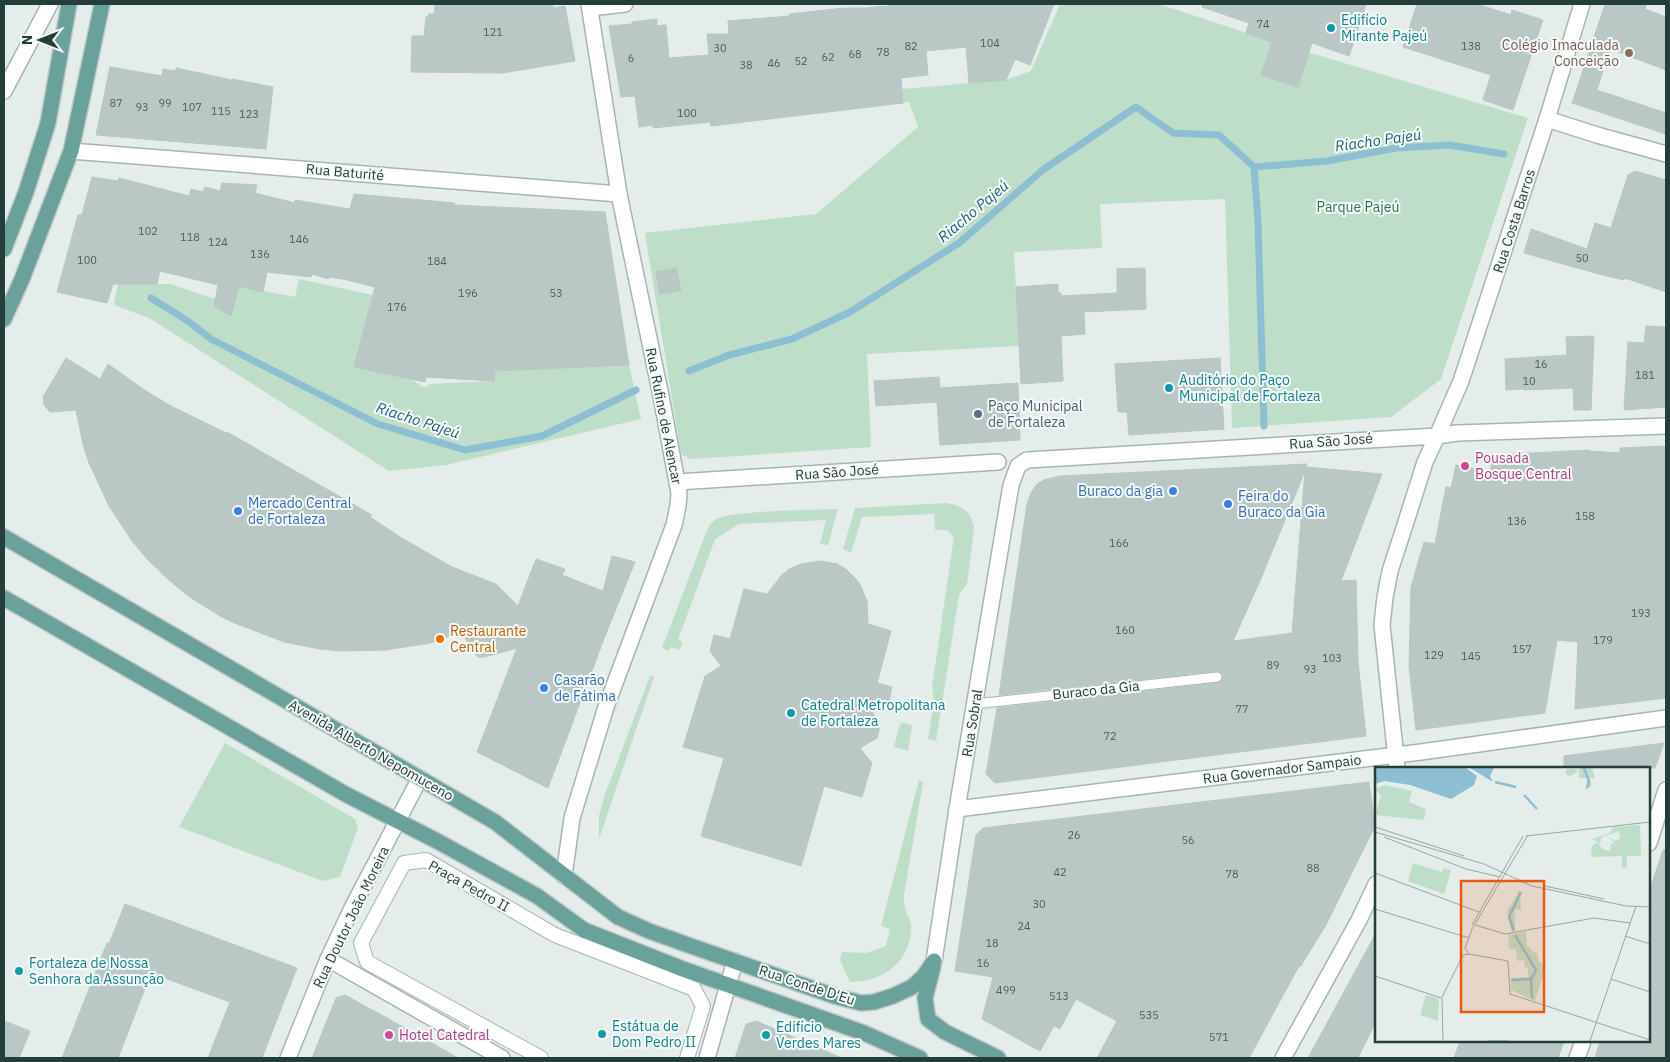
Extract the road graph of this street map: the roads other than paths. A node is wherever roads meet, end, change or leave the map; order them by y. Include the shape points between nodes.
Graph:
1 (50, 4) edge
2 (70, 4) edge
3 (102, 4) edge
4 (625, 4) edge
5 (1582, 4) edge
6 (590, 6) edge
7 (4, 91) edge
8 (1547, 120) junction
9 (72, 150) junction
10 (1666, 154) edge
11 (619, 194) junction
12 (4, 249) edge
13 (4, 319) edge
14 (1666, 426) edge
15 (1437, 436) junction
16 (998, 462) dead end
17 (677, 482) junction
18 (1011, 485) joint
19 (4, 537) edge
20 (4, 598) edge
21 (1217, 677) dead end
22 (975, 704) junction
23 (1666, 718) edge
24 (1396, 762) edge
25 (420, 778) junction
26 (1666, 790) edge
27 (957, 809) junction
28 (397, 821) junction
29 (1650, 840) edge
30 (564, 876) junction
31 (1375, 886) edge
32 (328, 959) junction
33 (735, 961) junction
34 (934, 961) junction
35 (728, 985) junction
36 (1583, 1042) edge
37 (288, 1058) edge
38 (502, 1058) edge
39 (541, 1058) edge
40 (687, 1058) edge
41 (707, 1058) edge
42 (920, 1058) edge
43 (998, 1058) edge
44 (1283, 1058) edge
45 (1577, 1058) edge

1 - 7 street
2 - 12 main road via 48,123
3 - 9 main road
4 - 6 street
5 - 8 street, Rua Costa Barros
6 - 11 street, Rua Rufino de Alencar
8 - 10 street
8 - 15 street, Rua Costa Barros via 1462,381
9 - 11 street, Rua Baturité
9 - 13 main road
11 - 17 street, Rua Rufino de Alencar
14 - 15 street, Rua São José
15 - 18 street, Rua São José via 1027,460 1018,466
15 - 24 street, Rua Costa Barros via 1425,462 1390,571 1385,597 1382,625
16 - 17 street, Rua São José
17 - 30 street, Rua Rufino de Alencar via 678,506 674,525 606,707 572,818
18 - 22 street, Rua Sobral
19 - 25 main road, Avenida Alberto Nepomuceno
20 - 28 main road
21 - 22 lane, Buraco da Gia
22 - 27 street, Rua Sobral
23 - 24 street, Rua Governador Sampaio
24 - 27 street, Rua Governador Sampaio
25 - 28 street, Rua Doutor João Moreira
25 - 30 main road, Avenida Alberto Nepomuceno via 495,822
26 - 29 street
27 - 34 street, Rua Sobral
28 - 32 street, Rua Doutor João Moreira
28 - 35 main road via 537,896 584,930
30 - 33 main road, Avenida Alberto Nepomuceno via 618,917
31 - 44 street
32 - 37 street, Rua Doutor João Moreira
32 - 38 street
33 - 34 main road, Rua Conde D'Eu via 861,1003 893,996 912,987
33 - 35 street
34 - 43 main road via 925,998 928,1019 945,1032
35 - 41 street
35 - 42 main road, Rua Conde D'Eu via 864,1033
36 - 45 street
39 - 40 street, Praça Pedro II via 367,962 361,943 404,863 426,860 555,935 694,989 703,1006

